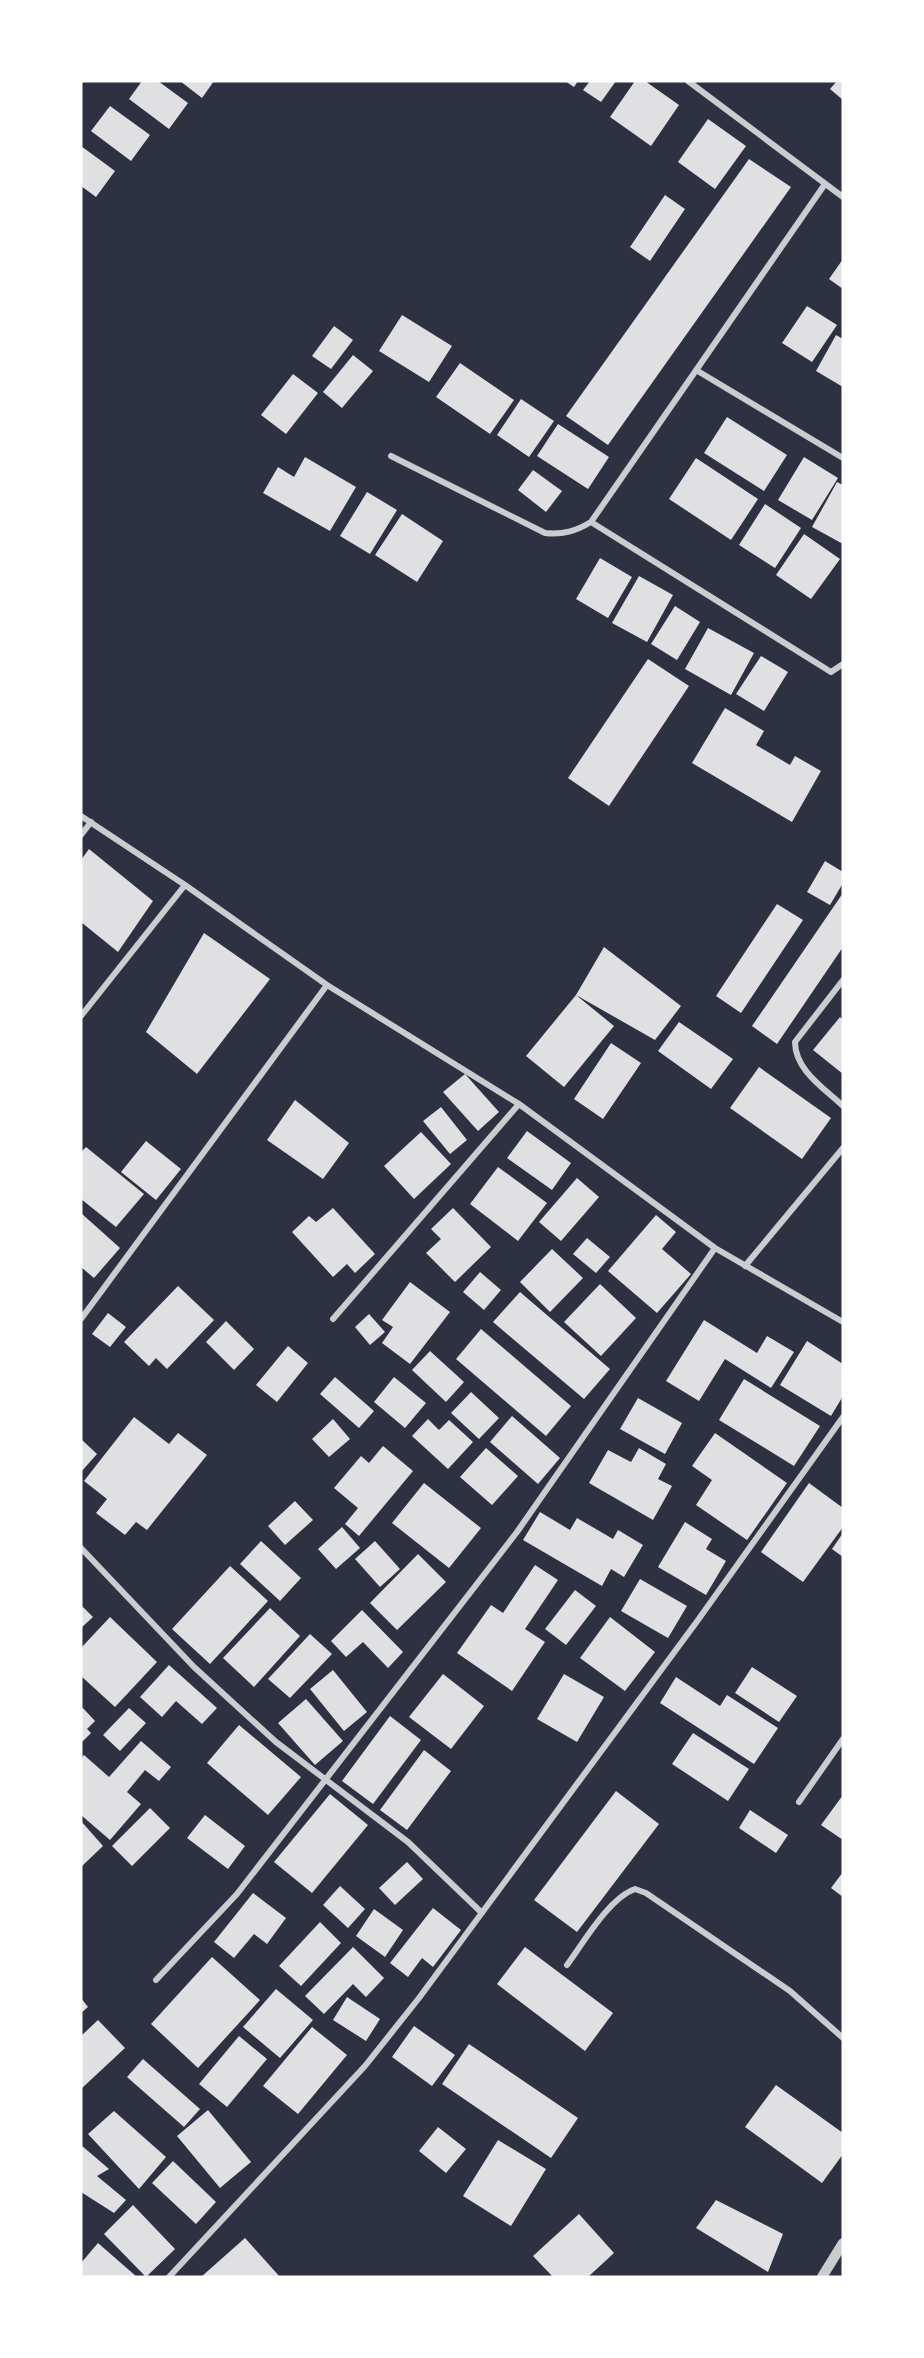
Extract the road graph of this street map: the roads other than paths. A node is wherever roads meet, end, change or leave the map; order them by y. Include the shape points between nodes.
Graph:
1 (688, 81) edge
2 (825, 184) junction
3 (843, 197) edge
4 (696, 370) junction
5 (392, 456) dead end
6 (843, 458) edge
7 (591, 522) junction
8 (843, 664) edge
9 (81, 816) edge
10 (91, 822) junction
11 (81, 835) edge
12 (185, 885) junction
13 (843, 980) edge
14 (327, 985) junction
15 (81, 1016) edge
16 (519, 1104) junction
17 (843, 1106) edge
18 (843, 1148) edge
19 (715, 1248) junction
20 (745, 1266) junction
21 (81, 1319) edge
22 (333, 1319) dead end
23 (843, 1322) edge
24 (843, 1417) edge
25 (81, 1548) edge
26 (843, 1739) edge
27 (325, 1780) junction
28 (800, 1802) dead end
29 (483, 1913) junction
30 (567, 1965) dead end
31 (156, 1980) dead end
32 (843, 2038) edge
33 (843, 2243) edge
34 (169, 2277) edge
35 (822, 2277) edge

1 - 2 street
2 - 3 street
2 - 4 street
4 - 6 street
4 - 7 street
5 - 7 street via 545,533 572,531
7 - 8 street via 831,672
9 - 10 street
10 - 11 street
10 - 12 street
12 - 14 street
12 - 15 street
13 - 17 street via 795,1042 795,1053 799,1064
14 - 16 street
14 - 21 street
16 - 19 street
16 - 22 street
18 - 20 street
19 - 20 street
19 - 27 street via 517,1532
20 - 23 street
24 - 29 street
25 - 27 street via 194,1667 276,1742
26 - 28 street
27 - 29 street via 408,1842
27 - 31 street via 237,1894
29 - 34 street via 365,2066
30 - 32 street via 606,1913 625,1892 635,1889 790,1991
33 - 35 street

